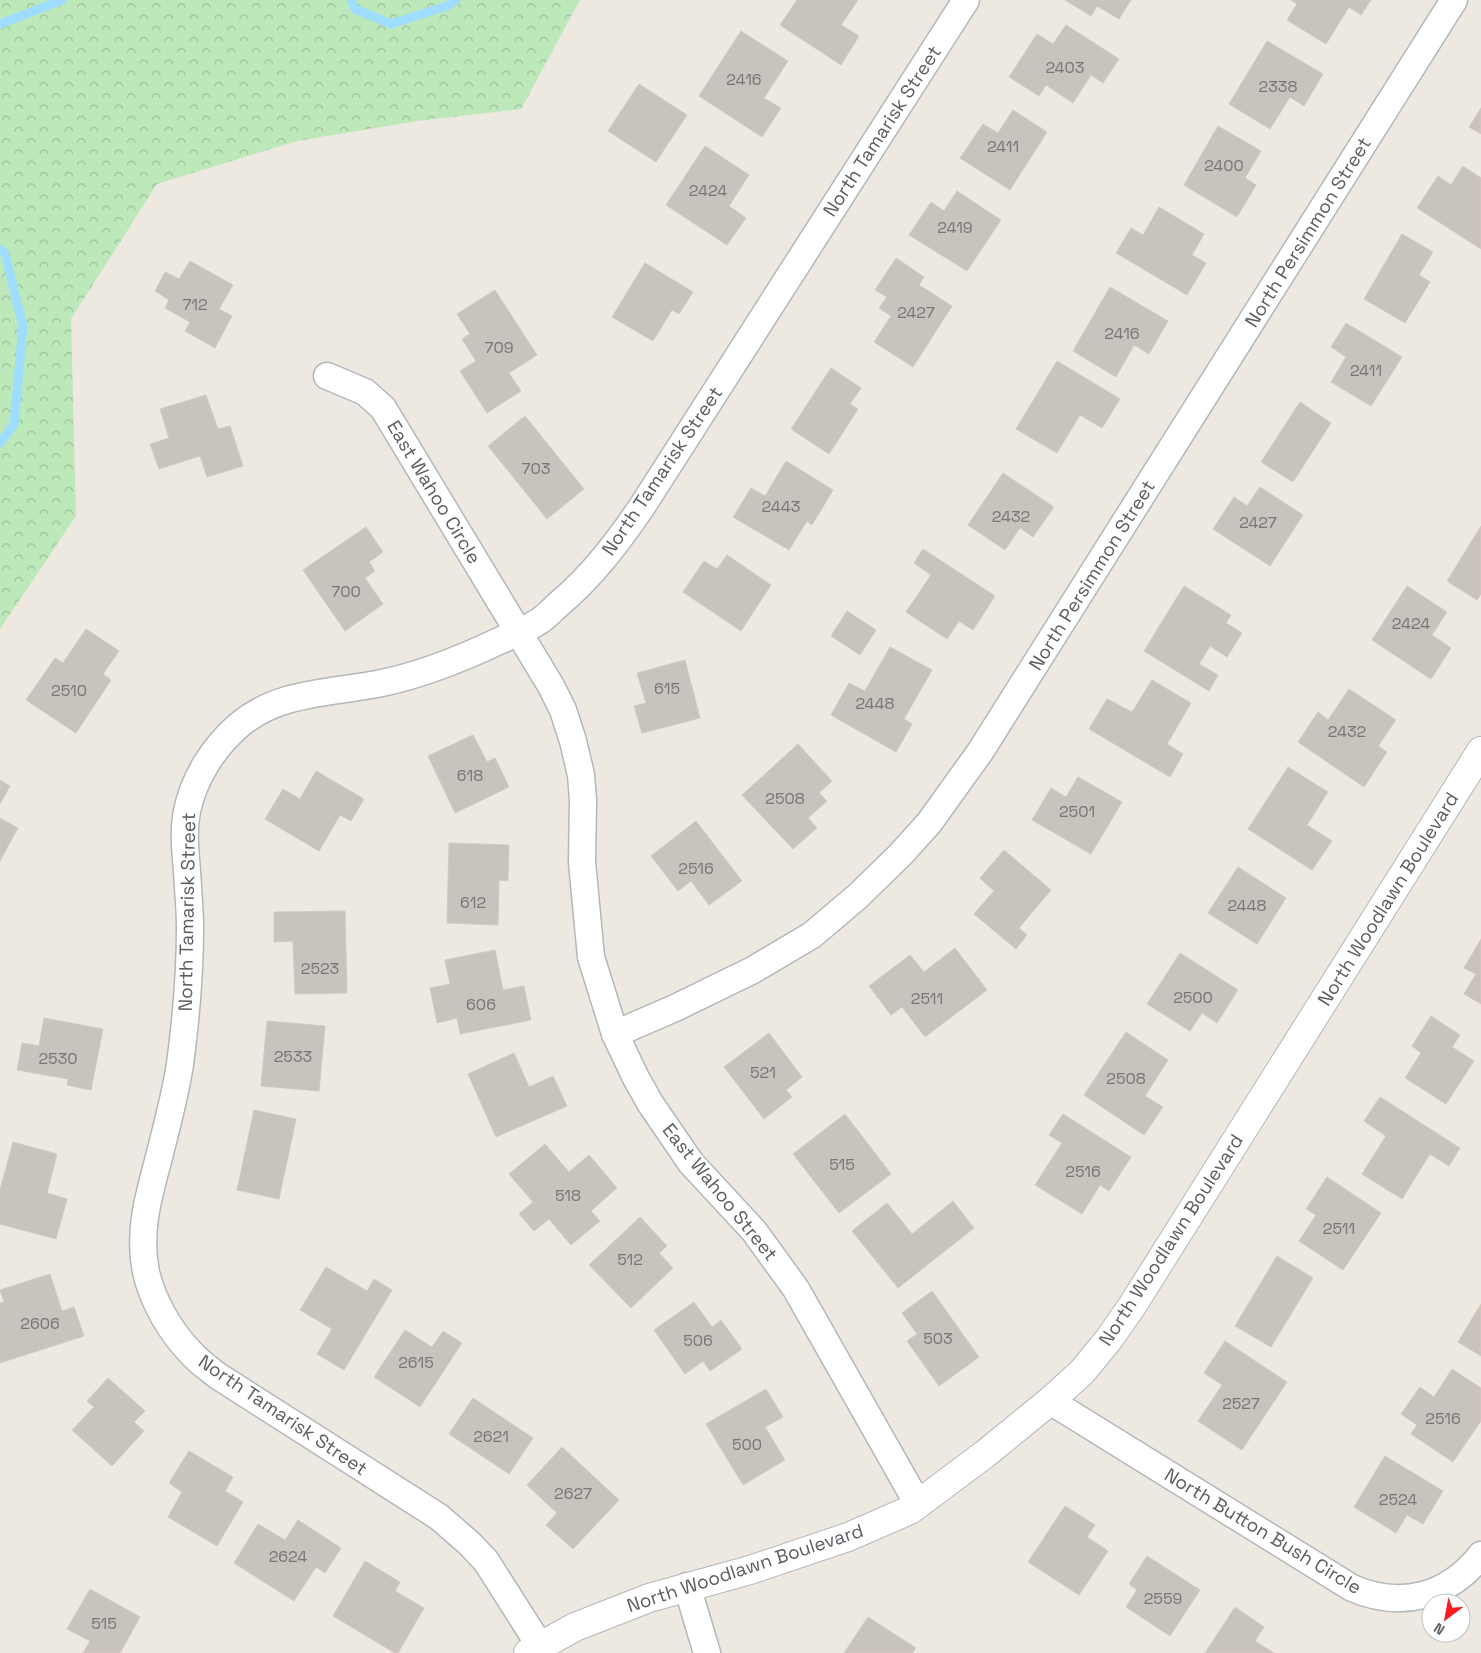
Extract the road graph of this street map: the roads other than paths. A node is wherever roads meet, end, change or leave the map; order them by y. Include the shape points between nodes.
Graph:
1 (966, 0) edge
2 (1454, 0) edge
3 (327, 376) dead end
4 (518, 632) junction
5 (1481, 751) edge
6 (616, 1034) junction
7 (1050, 1401) junction
8 (918, 1504) junction
9 (1481, 1555) edge
10 (687, 1586) junction
11 (534, 1649) edge
12 (708, 1653) edge

1 - 4 street, North Tamarisk Street via 614,548 577,589 542,619
2 - 6 street, North Persimmon Street via 980,752 929,823 873,882 812,935 753,970
3 - 4 street, East Wahoo Circle via 365,392 383,408
4 - 6 street, East Wahoo Street via 563,710 576,750 583,800 582,862 591,957
4 - 11 street, North Tamarisk Street via 469,655 412,675 274,703 240,724 204,767 186,813 190,949 180,1065 145,1209 143,1252 159,1310 192,1354 218,1376 445,1522 486,1560
5 - 7 street, North Woodlawn Boulevard via 1132,1306 1082,1372
6 - 8 street, East Wahoo Street via 650,1103 691,1163 754,1231 796,1289
7 - 8 street, North Woodlawn Boulevard
7 - 9 street, North Button Bush Circle via 1365,1593 1397,1599 1432,1592 1460,1578
8 - 10 street, North Woodlawn Boulevard via 848,1537 750,1570
10 - 11 street, North Woodlawn Boulevard via 575,1627
10 - 12 street

